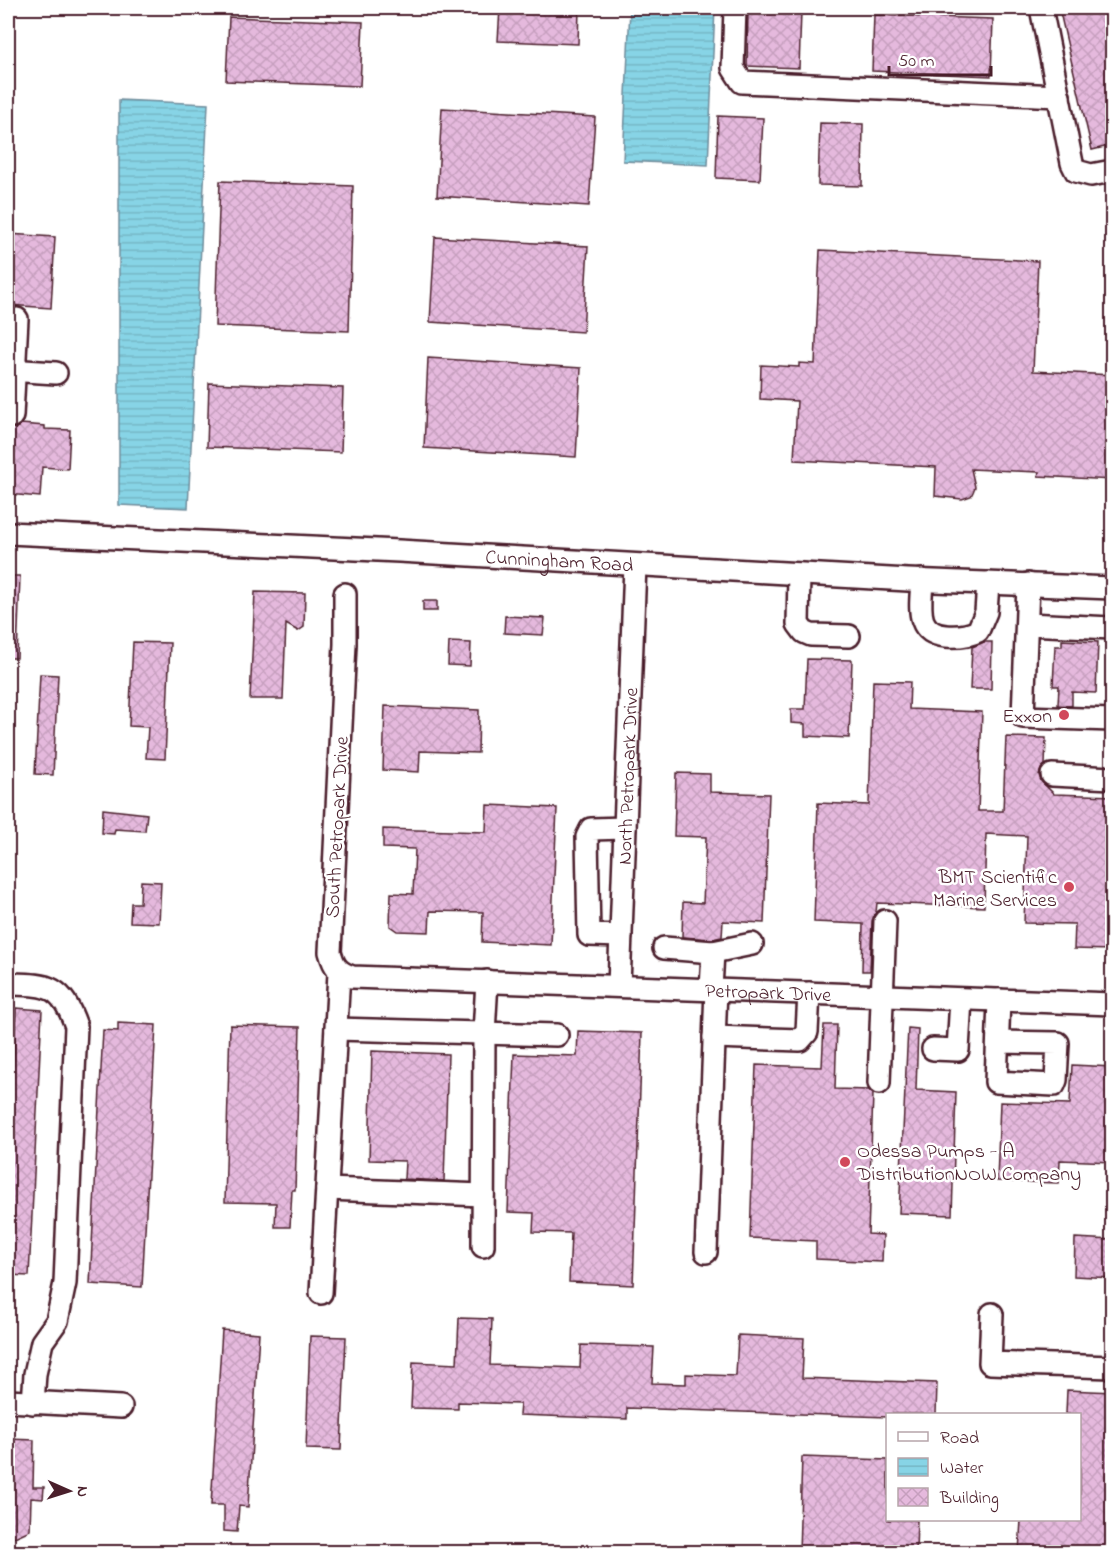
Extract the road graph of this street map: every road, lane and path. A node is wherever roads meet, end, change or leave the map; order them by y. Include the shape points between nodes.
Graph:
1 (735, 8) edge
2 (1041, 8) edge
3 (1059, 96) junction
4 (1113, 171) edge
5 (17, 319) dead end
6 (11, 370) edge
7 (56, 373) dead end
8 (12, 416) dead end
9 (8, 533) edge
10 (635, 566) junction
11 (799, 574) junction
12 (922, 580) junction
13 (988, 583) junction
14 (1029, 585) junction
15 (1113, 588) edge
16 (345, 594) dead end
17 (1027, 624) junction
18 (1113, 628) edge
19 (849, 636) dead end
20 (1113, 720) edge
21 (1052, 775) dead end
22 (1113, 778) edge
23 (625, 828) junction
24 (885, 921) dead end
25 (621, 936) junction
26 (752, 944) dead end
27 (664, 948) dead end
28 (713, 952) junction
29 (339, 973) junction
30 (487, 981) junction
31 (8, 984) edge
32 (619, 986) junction
33 (713, 989) junction
34 (809, 993) junction
35 (882, 996) junction
36 (961, 999) junction
37 (999, 1000) junction
38 (1113, 1004) edge
39 (336, 1029) junction
40 (484, 1033) junction
41 (557, 1035) dead end
42 (714, 1037) junction
43 (998, 1042) dead end
44 (933, 1049) dead end
45 (879, 1083) dead end
46 (327, 1189) junction
47 (483, 1195) junction
48 (483, 1246) dead end
49 (706, 1252) dead end
50 (321, 1293) dead end
51 (992, 1314) dead end
52 (1113, 1367) edge
53 (8, 1401) edge
54 (33, 1403) junction
55 (121, 1407) dead end

1 - 3 street via 733,68 742,82
2 - 3 street
3 - 4 street via 1076,171 1091,175
5 - 6 street
6 - 7 street
6 - 8 street
9 - 10 street, Cunningham Road
10 - 11 street, Cunningham Road
10 - 23 street, North Petropark Drive
11 - 12 street, Cunningham Road
11 - 19 street via 798,624 804,632
12 - 13 street, Cunningham Road
12 - 13 street via 924,626 938,636 953,637 978,631 986,612
13 - 14 street, Cunningham Road
14 - 15 street, Cunningham Road
14 - 17 street
16 - 29 street, South Petropark Drive via 330,952
17 - 18 street
17 - 20 street via 1023,717
21 - 22 street
23 - 25 street, North Petropark Drive
23 - 25 street via 591,829 587,837 589,935
24 - 35 street
25 - 32 street, North Petropark Drive
26 - 28 street
27 - 28 street
28 - 33 street
29 - 30 street, Petropark Drive via 352,977
29 - 39 street
30 - 32 street, Petropark Drive
30 - 40 street
31 - 54 street via 43,985 59,993 76,1026 64,1283 57,1321 42,1342
32 - 33 street, Petropark Drive
33 - 34 street, Petropark Drive
33 - 42 street
34 - 35 street, Petropark Drive
34 - 42 street via 807,1032 800,1040
35 - 36 street, Petropark Drive
35 - 45 street
36 - 37 street, Petropark Drive
36 - 44 street via 958,1050
37 - 38 street, Petropark Drive
37 - 43 street
39 - 40 street
39 - 46 street
40 - 41 street
40 - 47 street
42 - 49 street
46 - 47 street
46 - 50 street
47 - 48 street
51 - 52 street via 990,1363
53 - 54 street
54 - 55 street

